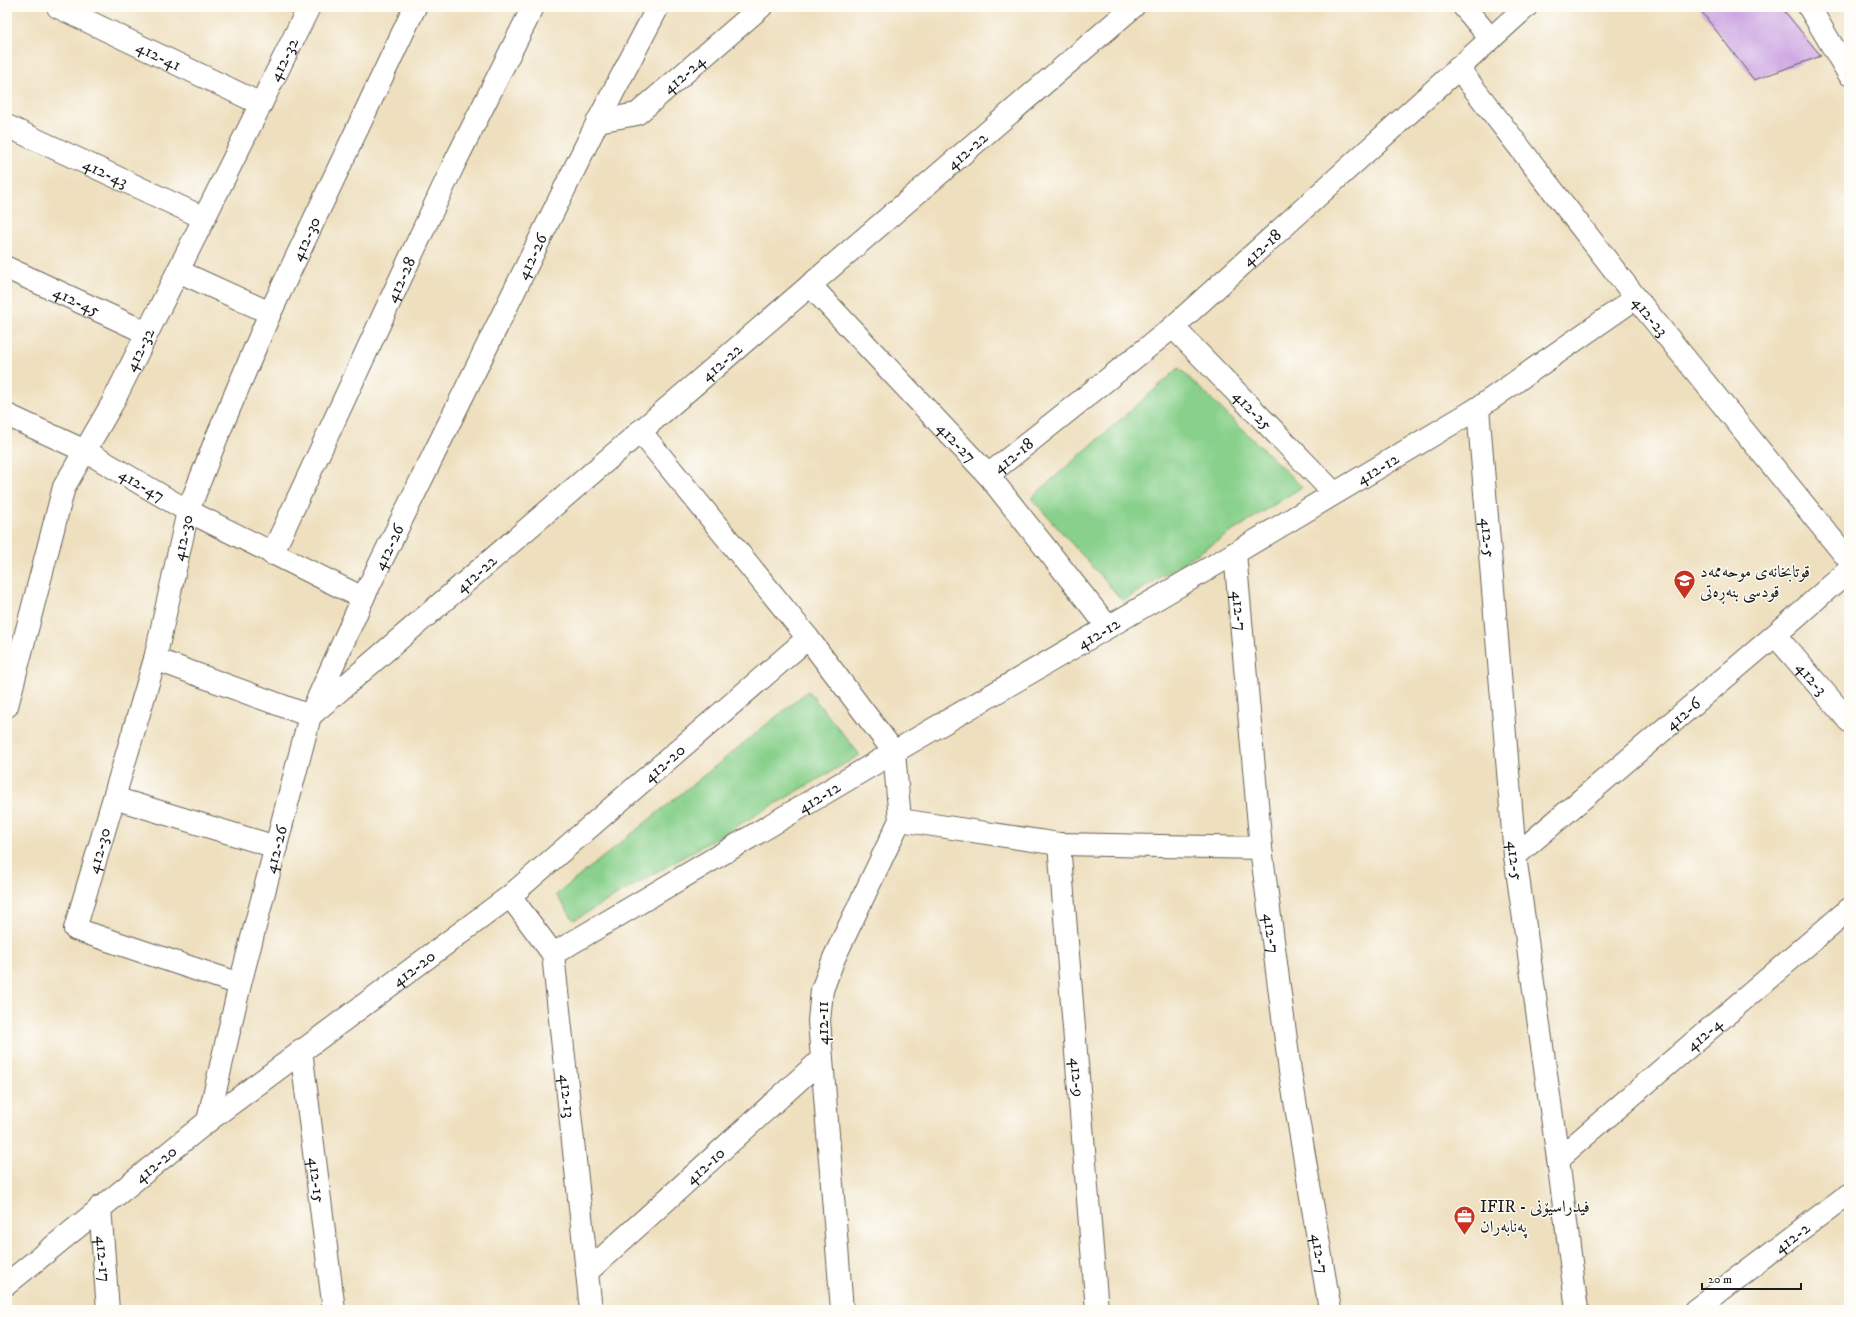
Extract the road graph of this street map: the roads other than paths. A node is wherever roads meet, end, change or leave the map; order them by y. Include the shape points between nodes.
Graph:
1 (58, 7) edge
2 (309, 7) edge
3 (415, 7) edge
4 (533, 7) edge
5 (658, 7) edge
6 (761, 7) edge
7 (1133, 7) edge
8 (1464, 7) edge
9 (1526, 7) edge
10 (1809, 7) edge
11 (1491, 39) junction
12 (1458, 68) junction
13 (1849, 74) edge
14 (261, 104) junction
15 (598, 121) junction
16 (7, 126) edge
17 (204, 218) junction
18 (7, 268) edge
19 (178, 271) junction
20 (810, 285) junction
21 (1636, 298) junction
22 (270, 313) junction
23 (1173, 327) junction
24 (147, 333) junction
25 (1478, 408) junction
26 (7, 415) edge
27 (640, 431) junction
28 (85, 451) junction
29 (988, 475) junction
30 (1334, 493) junction
31 (188, 511) junction
32 (1236, 553) junction
33 (272, 554) junction
34 (1849, 560) edge
35 (1849, 570) edge
36 (363, 598) junction
37 (1108, 627) junction
38 (1775, 635) junction
39 (808, 638) junction
40 (155, 659) junction
41 (7, 706) edge
42 (310, 716) junction
43 (1849, 721) edge
44 (894, 752) junction
45 (114, 798) junction
46 (900, 820) junction
47 (1059, 844) junction
48 (276, 847) junction
49 (1261, 848) junction
50 (1515, 856) junction
51 (510, 896) junction
52 (1849, 908) edge
53 (553, 954) junction
54 (240, 984) junction
55 (301, 1050) junction
56 (822, 1059) junction
57 (208, 1121) junction
58 (1558, 1159) junction
59 (1849, 1194) edge
60 (100, 1207) junction
61 (587, 1272) junction
62 (7, 1284) edge
63 (108, 1310) edge
64 (334, 1310) edge
65 (591, 1310) edge
66 (842, 1310) edge
67 (1097, 1310) edge
68 (1330, 1310) edge
69 (1577, 1310) edge
70 (1695, 1310) edge

1 - 14 street, 412-41
2 - 14 street, 412-32
3 - 22 street, 412-30
4 - 33 street, 412-28 via 453,166
5 - 15 street, 412-26
6 - 15 street, 412-24 via 637,114
7 - 20 street, 412-22
8 - 11 street
9 - 11 street, 412-18
10 - 13 street
11 - 12 street, 412-18
12 - 21 street, 412-23
12 - 23 street, 412-18
14 - 17 street, 412-32
15 - 36 street, 412-26
16 - 17 street, 412-43
17 - 19 street, 412-32
18 - 24 street, 412-45
19 - 22 street
19 - 24 street, 412-32
20 - 27 street, 412-22
20 - 29 street, 412-27
21 - 25 street, 412-12
21 - 34 street, 412-23
22 - 31 street, 412-30 via 216,437
23 - 29 street, 412-18
23 - 30 street, 412-25
24 - 28 street, 412-32 via 112,404
25 - 30 street, 412-12
25 - 50 street, 412-5
26 - 28 street, 412-47
27 - 39 street
27 - 42 street, 412-22
28 - 31 street, 412-47
28 - 41 street, 412-32 via 64,487
29 - 37 street, 412-27
30 - 32 street, 412-12
31 - 33 street, 412-47
31 - 40 street, 412-30
32 - 37 street, 412-12
32 - 49 street, 412-7
33 - 36 street, 412-47
35 - 38 street, 412-6
36 - 42 street, 412-26
37 - 44 street, 412-12
38 - 43 street, 412-3
38 - 50 street, 412-6
39 - 44 street
39 - 51 street, 412-20
40 - 42 street
40 - 45 street, 412-30
42 - 48 street, 412-26
44 - 46 street
44 - 53 street, 412-12
45 - 48 street
45 - 54 street, 412-30 via 75,929
46 - 47 street
46 - 56 street, 412-11 via 834,958 822,990
47 - 49 street
47 - 67 street, 412-9
48 - 54 street, 412-26
49 - 68 street, 412-7 via 1290,1071
50 - 58 street, 412-5
51 - 53 street
51 - 55 street, 412-20
52 - 58 street, 412-4
53 - 61 street, 412-13
54 - 57 street, 412-26
55 - 57 street, 412-20
55 - 64 street, 412-15
56 - 61 street, 412-10
56 - 66 street, 412-11
57 - 60 street, 412-20
58 - 69 street, 412-5
59 - 70 street, 412-2
60 - 62 street, 412-20
60 - 63 street, 412-17
61 - 65 street, 412-13

